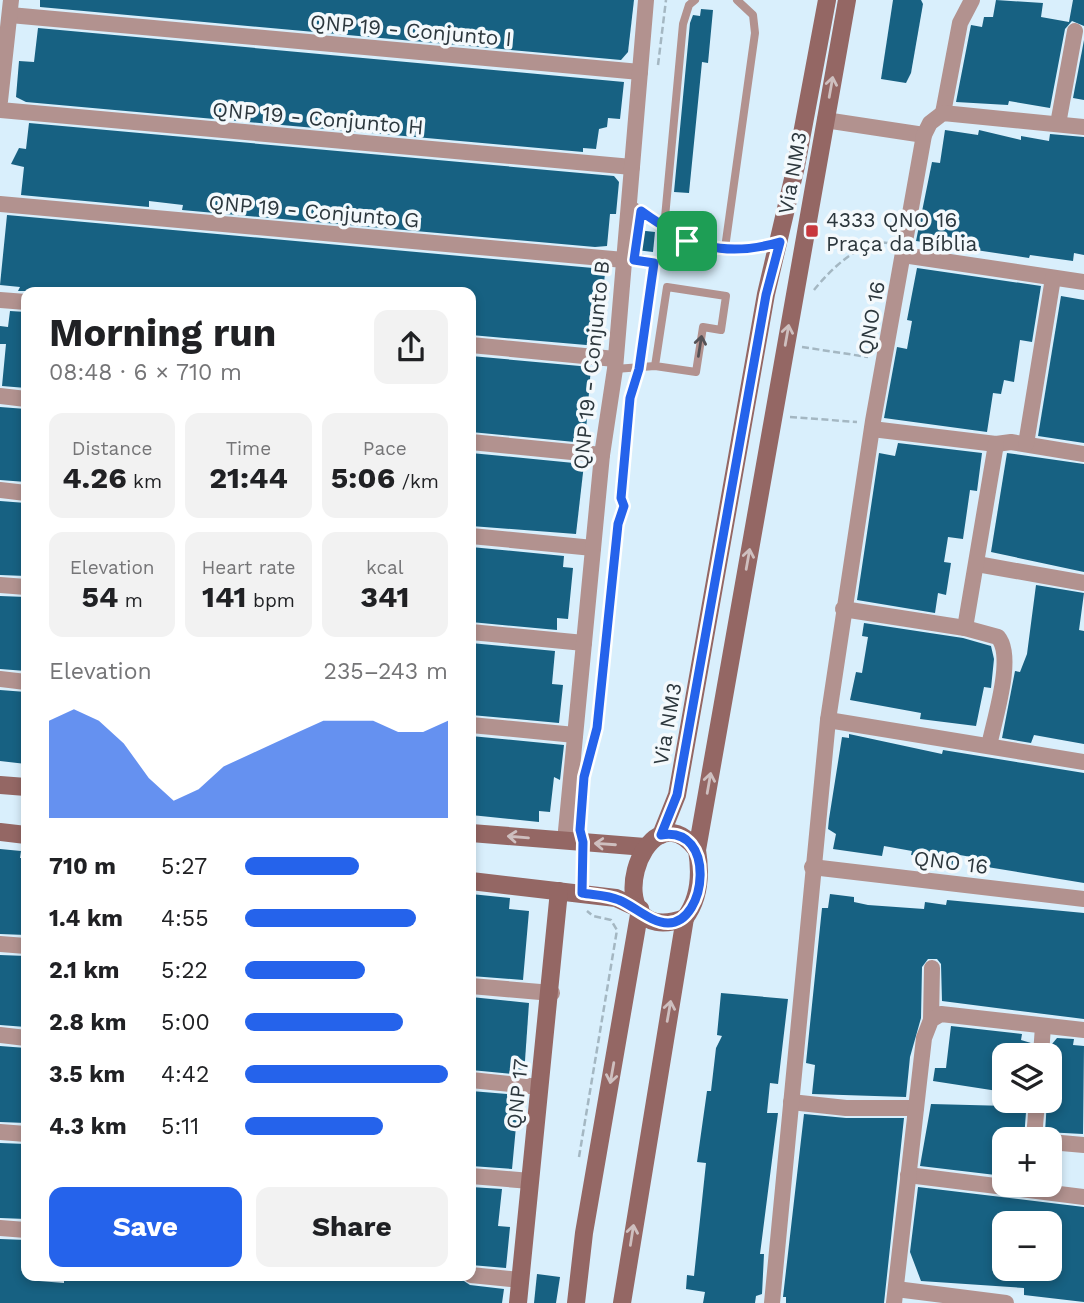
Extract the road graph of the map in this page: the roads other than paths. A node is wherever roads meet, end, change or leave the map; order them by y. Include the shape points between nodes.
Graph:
1 (646, 0) edge
2 (695, 0) edge
3 (737, 0) edge
4 (827, 0) edge
5 (847, 0) edge
6 (972, 0) edge
7 (10, 7) edge
8 (1075, 32) dead end
9 (640, 72) junction
10 (0, 101) edge
11 (0, 110) edge
12 (943, 113) junction
13 (825, 120) junction
14 (1058, 124) junction
15 (1084, 127) edge
16 (925, 135) junction
17 (632, 167) junction
18 (629, 202) junction
19 (0, 204) edge
20 (664, 228) junction
21 (780, 242) junction
22 (725, 248) junction
23 (904, 250) junction
24 (629, 260) junction
25 (1054, 278) junction
26 (1084, 282) edge
27 (0, 300) edge
28 (21, 302) edge
29 (476, 346) edge
30 (615, 364) junction
31 (655, 366) junction
32 (0, 396) edge
33 (21, 398) edge
34 (872, 425) junction
35 (476, 442) edge
36 (996, 444) junction
37 (1026, 444) junction
38 (1084, 454) edge
39 (602, 455) junction
40 (0, 490) edge
41 (21, 492) edge
42 (476, 536) edge
43 (593, 548) junction
44 (977, 565) junction
45 (1084, 583) edge
46 (0, 585) edge
47 (21, 587) edge
48 (844, 610) junction
49 (965, 628) junction
50 (476, 632) edge
51 (583, 643) junction
52 (0, 679) edge
53 (21, 681) edge
54 (828, 720) junction
55 (476, 725) edge
56 (575, 735) junction
57 (989, 746) junction
58 (1084, 762) edge
59 (0, 785) edge
60 (21, 787) edge
61 (0, 832) edge
62 (476, 833) edge
63 (21, 834) edge
64 (661, 835) junction
65 (574, 841) junction
66 (645, 847) junction
67 (697, 850) junction
68 (812, 867) junction
69 (476, 882) edge
70 (559, 891) junction
71 (1084, 900) edge
72 (640, 909) junction
73 (685, 918) junction
74 (0, 944) edge
75 (21, 946) edge
76 (932, 968) dead end
77 (476, 986) edge
78 (552, 993) junction
79 (931, 1020) junction
80 (1043, 1026) junction
81 (1084, 1030) edge
82 (0, 1035) edge
83 (21, 1037) edge
84 (1042, 1043) edge
85 (476, 1081) edge
86 (540, 1087) junction
87 (791, 1102) junction
88 (916, 1108) junction
89 (0, 1132) edge
90 (21, 1134) edge
91 (1062, 1143) edge
92 (1084, 1145) edge
93 (908, 1175) junction
94 (476, 1176) edge
95 (530, 1181) junction
96 (992, 1184) edge
97 (1062, 1194) edge
98 (1084, 1197) edge
99 (0, 1228) edge
100 (21, 1230) edge
101 (584, 1233) junction
102 (476, 1276) edge
103 (520, 1280) junction
104 (895, 1296) edge
105 (518, 1303) edge
106 (576, 1303) edge
107 (587, 1303) edge
108 (622, 1303) edge
109 (772, 1303) edge
110 (1006, 1303) edge

1 - 9 street, QNP 19 - Conjunto B
2 - 20 lane via 683,24
3 - 22 lane via 752,15 755,33
4 - 21 main road, Via NM3
13 -> 5 main road, Via NM3
6 - 12 street, QNO 16 via 960,23
7 - 9 street, QNP 19 - Conjunto I
7 - 10 street
8 - 14 street
9 - 17 street, QNP 19 - Conjunto B
11 - 17 street, QNP 19 - Conjunto H
12 - 14 street
12 - 16 street, QNO 16 via 930,123
13 - 16 street
67 -> 13 main road, Via NM3
14 - 15 street
16 - 23 street, QNO 16
17 - 18 street, QNP 19 - Conjunto B
18 - 20 lane
18 - 24 street, QNP 19 - Conjunto B
19 - 24 street, QNP 19 - Conjunto G
20 - 22 lane via 687,241
21 - 22 lane via 752,250
21 - 64 main road, Via NM3 via 766,295 677,795
23 - 25 street, QNO 16
23 - 34 street, QNO 16
24 - 30 street, QNP 19 - Conjunto B
25 - 26 street, QNO 16
25 - 37 street
27 - 28 street
29 - 30 street
30 - 31 lane via 639,369
30 - 39 street, QNP 19 - Conjunto B
31 -> 31 lane via 696,372 703,327 721,330 726,296 667,287
32 - 33 street
34 - 36 street
34 - 48 street, QNO 16
35 - 39 street
36 - 37 street
36 - 44 street
37 - 38 street
39 - 43 street, QNP 19 - Conjunto B
40 - 41 street
42 - 43 street
43 - 51 street, QNP 19 - Conjunto B
44 - 45 street
44 - 49 street
46 - 47 street
48 - 49 street
48 - 54 street, QNO 16
49 - 57 street via 998,637 1006,650
50 - 51 street
51 - 56 street, QNP 19 - Conjunto B
52 - 53 street
54 - 57 street
54 - 68 street, QNO 16
55 - 56 street
56 - 65 street, QNP 19 - Conjunto B
57 - 58 street
59 - 60 main road
61 - 63 main road
65 -> 62 main road
64 - 66 main road
64 - 67 main road via 676,834
66 -> 65 main road
66 - 72 main road via 632,877
67 - 73 main road via 697,891
68 - 71 street, QNO 16
68 - 87 street, QNO 16
69 - 70 main road
70 - 72 main road via 616,898
70 - 78 main road, QNP 17
72 - 73 main road via 661,922
72 -> 101 main road
108 -> 73 main road
74 - 75 street
76 - 79 street
77 - 78 street
78 - 86 main road, QNP 17
79 - 80 street via 941,1014
79 - 88 street via 924,1038
80 - 81 street
80 - 84 street
82 - 83 street
85 - 86 street
86 - 95 main road, QNP 17
87 - 88 street
87 - 109 street, QNO 16
88 - 93 street
89 - 90 street
91 - 92 street
93 - 96 street
93 - 104 street
94 - 95 street
95 - 103 main road, QNP 17
97 - 98 street
99 - 100 street
101 - 106 main road
101 - 107 main road
102 - 103 street
103 - 105 main road, QNP 17
104 - 110 street

